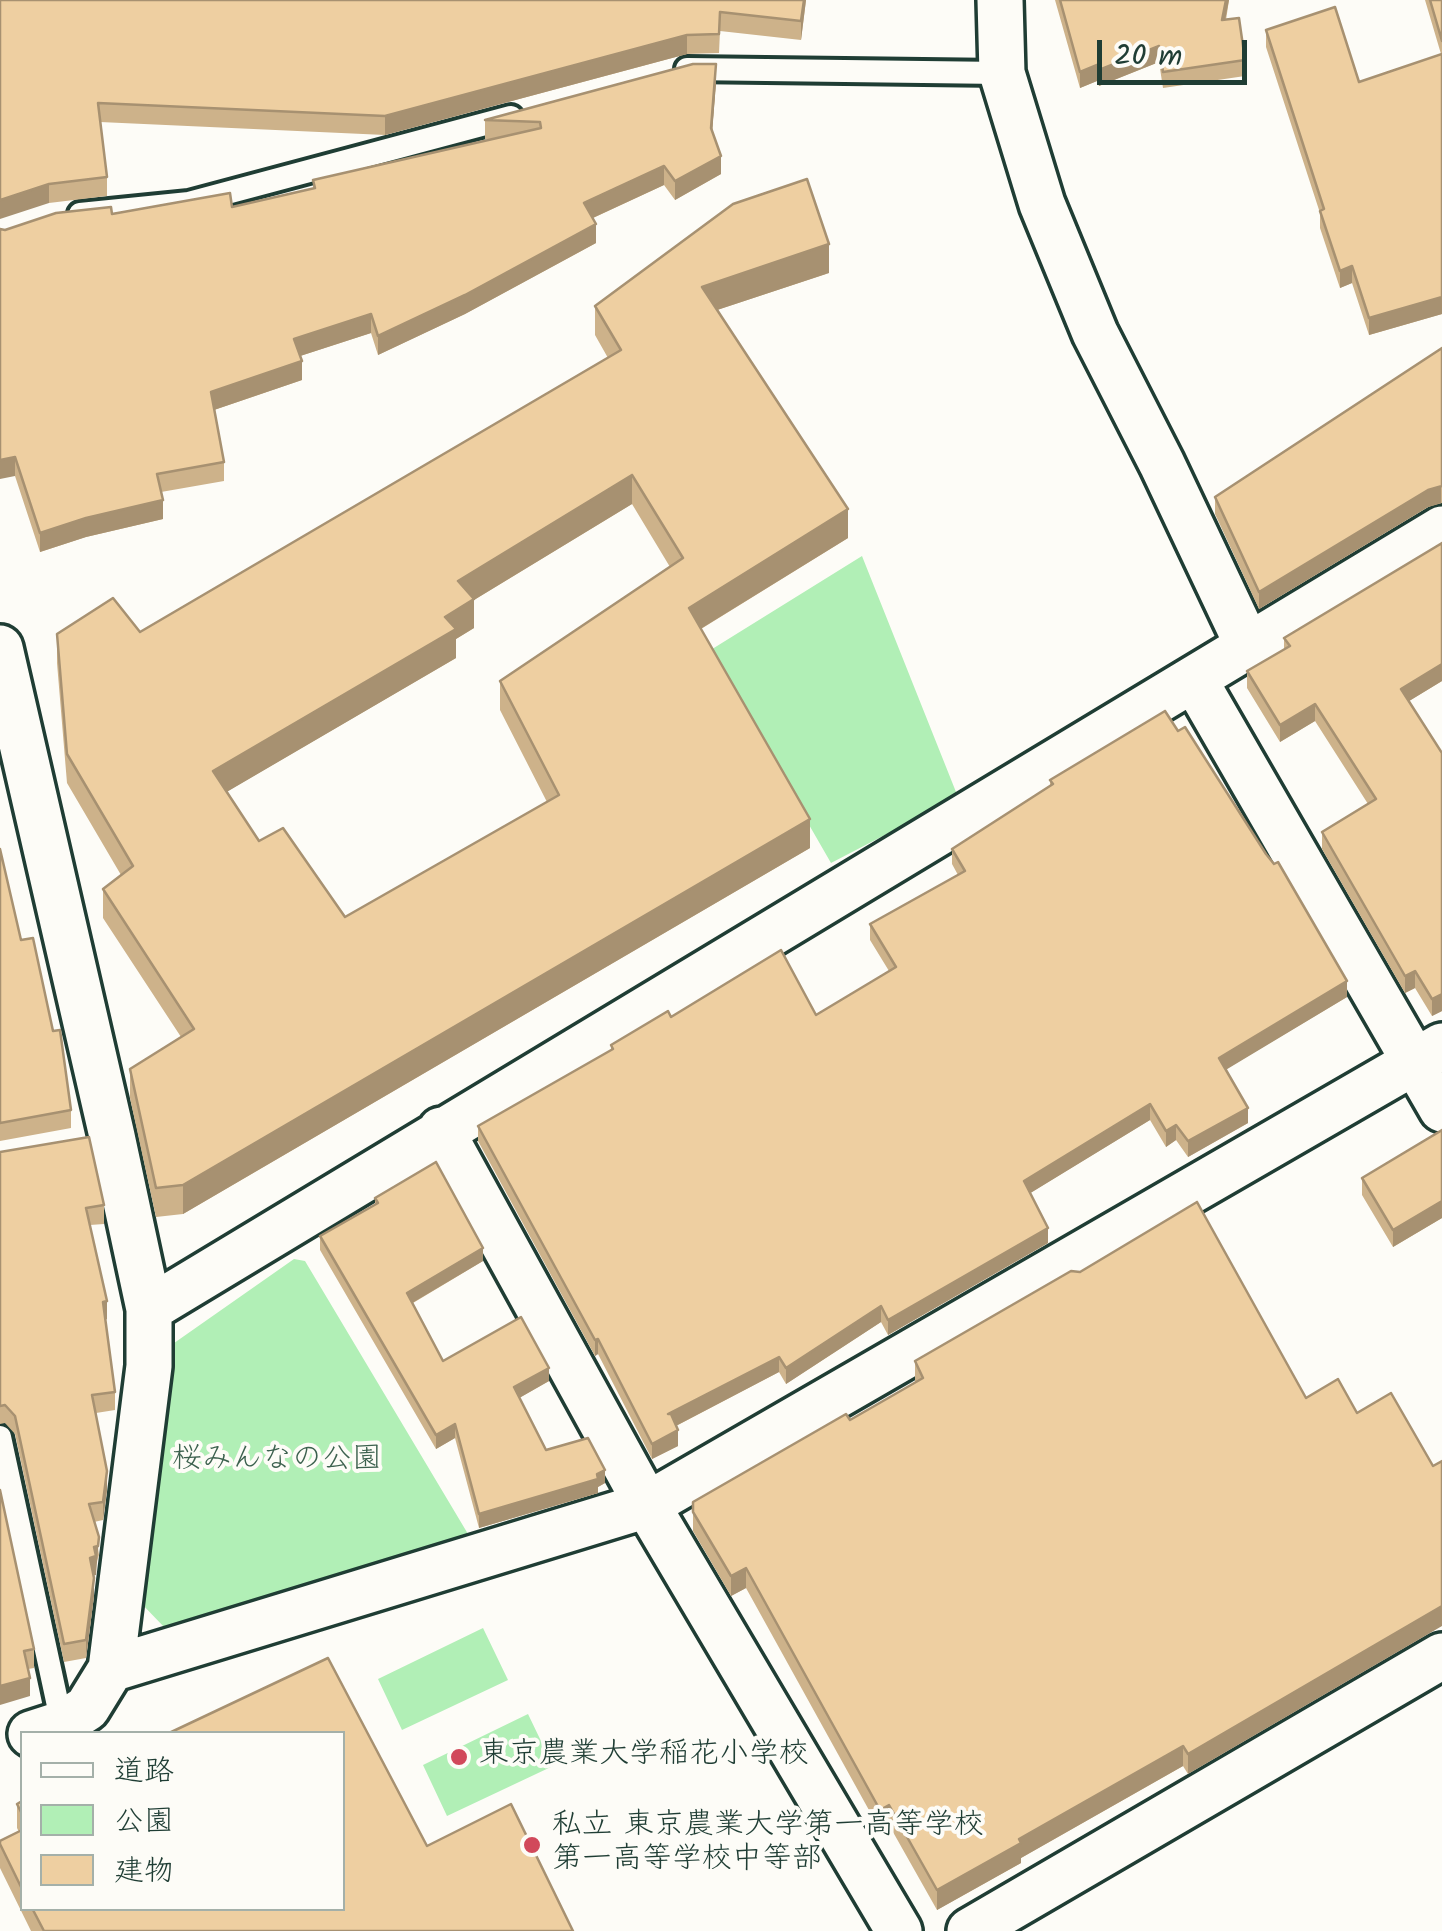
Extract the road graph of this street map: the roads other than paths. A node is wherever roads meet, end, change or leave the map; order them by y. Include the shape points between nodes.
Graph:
1 (1000, 0) edge
2 (673, 73) edge
3 (1002, 73) junction
4 (525, 113) edge
5 (53, 217) edge
6 (1442, 529) edge
7 (1248, 646) junction
8 (0, 648) edge
9 (1195, 681) junction
10 (1428, 1054) edge
11 (1442, 1109) edge
12 (441, 1130) junction
13 (149, 1310) junction
14 (0, 1437) edge
15 (647, 1505) junction
16 (1442, 1656) edge
17 (111, 1669) junction
18 (39, 1731) edge
19 (899, 1931) edge
20 (970, 1931) edge

1 - 3 street
2 - 3 lane
3 - 7 street via 1042,204 1095,333
4 - 5 lane via 189,203
6 - 7 street
7 - 9 street
8 - 13 street via 103,1137
9 - 10 street
9 - 12 street
10 - 11 street
10 - 15 street
12 - 13 street
12 - 15 street
13 - 17 street via 149,1366
14 - 18 lane
15 - 17 street
15 - 19 street
16 - 20 street
17 - 18 street via 86,1708

